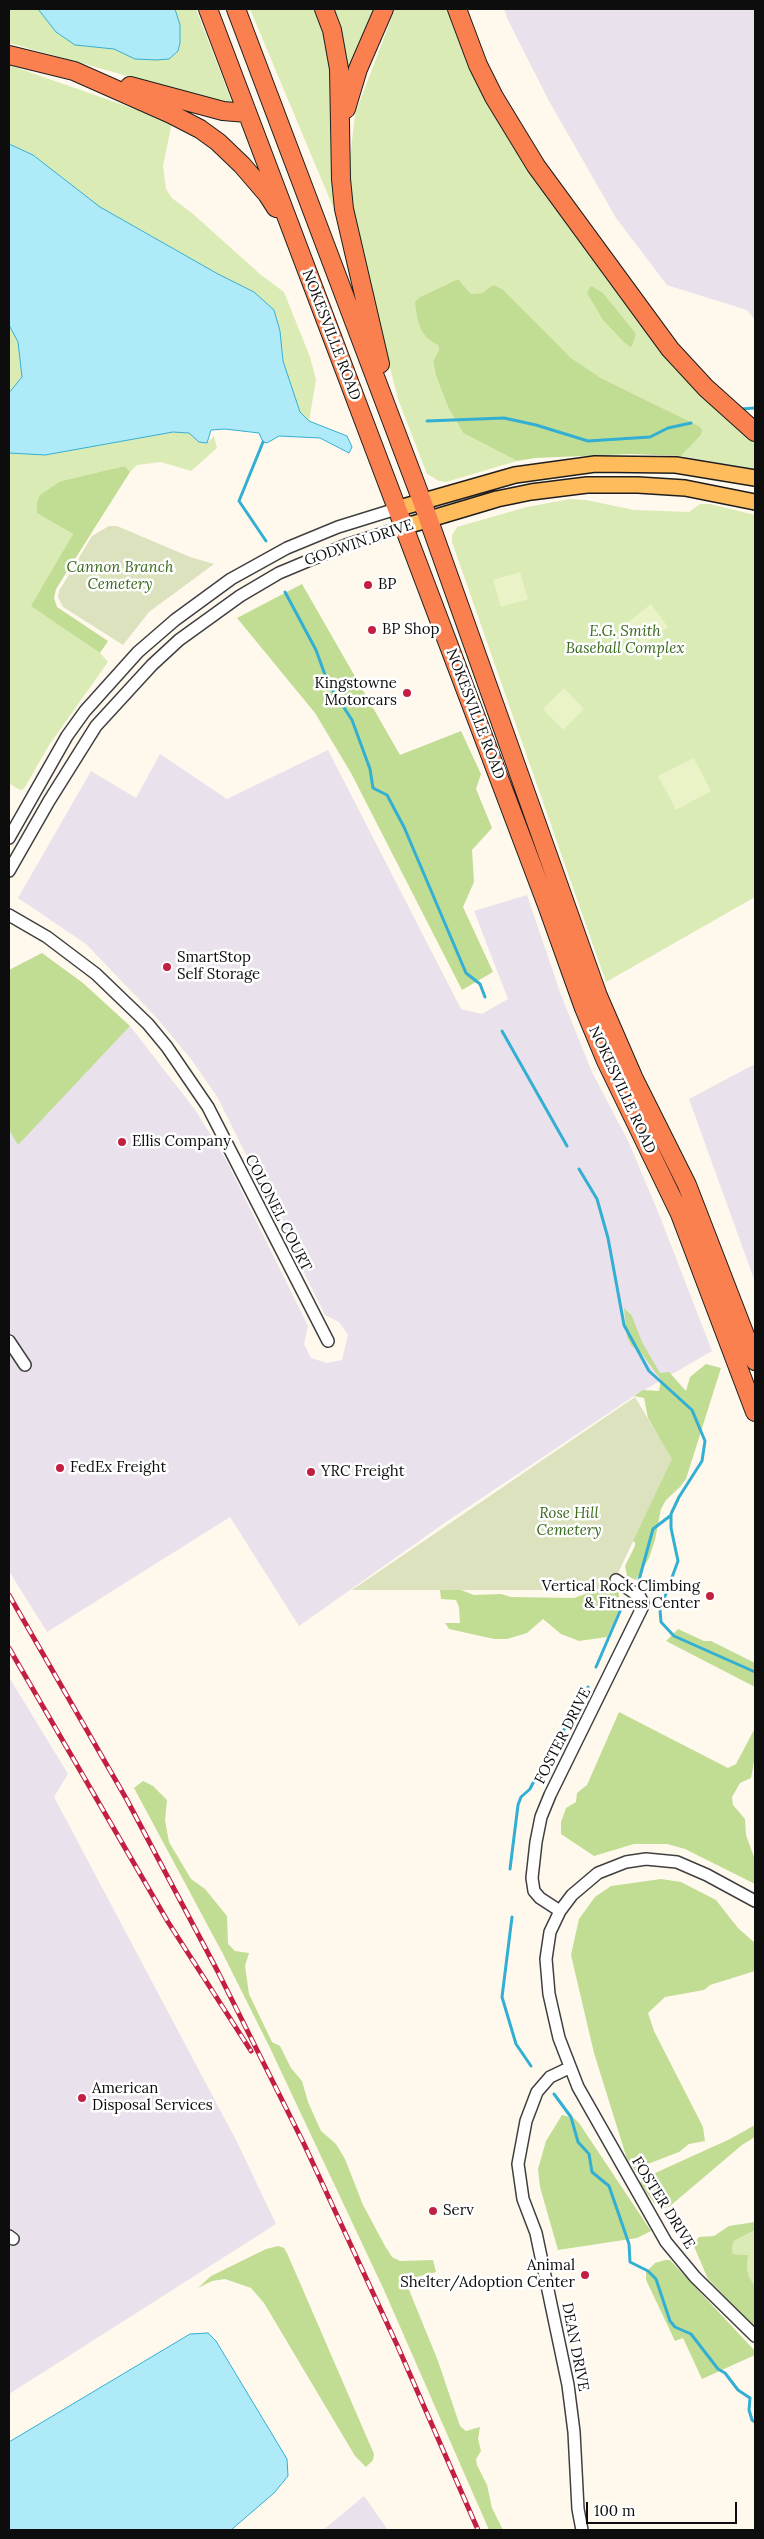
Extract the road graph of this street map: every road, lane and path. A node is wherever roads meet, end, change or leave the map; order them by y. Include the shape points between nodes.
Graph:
1 (208, 9) edge
2 (236, 9) edge
3 (324, 9) edge
4 (384, 9) edge
5 (457, 9) edge
6 (9, 55) edge
7 (74, 71) junction
8 (247, 113) junction
9 (341, 142) junction
10 (301, 256) junction
11 (387, 406) junction
12 (755, 432) edge
13 (755, 478) edge
14 (422, 501) junction
15 (755, 502) edge
16 (396, 509) junction
17 (429, 520) junction
18 (403, 527) junction
19 (138, 652) junction
20 (152, 665) junction
21 (9, 838) edge
22 (9, 871) edge
23 (9, 915) edge
24 (9, 1341) edge
25 (328, 1341) dead end
26 (755, 1360) edge
27 (25, 1364) dead end
28 (755, 1412) edge
29 (616, 1580) dead end
30 (755, 1901) edge
31 (560, 1911) junction
32 (569, 2068) junction
33 (755, 2336) edge
34 (582, 2530) edge

1 - 8 highway, NOKESVILLE ROAD
2 - 11 highway, NOKESVILLE ROAD
3 - 9 highway via 332,30 339,69
4 - 9 highway via 352,86
5 - 12 highway via 494,97 536,166 670,349 706,388
6 - 7 highway
7 - 8 highway via 223,111
7 - 10 highway via 171,114 218,142 267,194
8 - 10 highway, NOKESVILLE ROAD
9 - 11 highway via 342,192 348,230 375,340
10 - 16 highway, NOKESVILLE ROAD
11 - 14 highway, NOKESVILLE ROAD
13 - 14 main road, GODWIN DRIVE via 676,465 595,464 514,475
14 - 16 main road, GODWIN DRIVE
14 - 17 highway, NOKESVILLE ROAD
15 - 17 main road, GODWIN DRIVE via 685,488 587,485 531,492
16 - 18 highway, NOKESVILLE ROAD
16 - 19 street, GODWIN DRIVE via 323,533 256,564 198,602
17 - 18 main road, GODWIN DRIVE
17 - 26 highway, NOKESVILLE ROAD via 598,996 634,1079 687,1185
18 - 20 street, GODWIN DRIVE via 346,544 279,573 211,615
18 - 28 highway, NOKESVILLE ROAD via 584,1008 680,1214
19 - 20 street
19 - 21 street, GODWIN DRIVE via 67,736
20 - 22 street, GODWIN DRIVE via 96,726
23 - 25 street, COLONEL COURT via 48,937 96,974 167,1047 208,1107
24 - 27 street
29 - 31 street, FOSTER DRIVE via 640,1597 642,1608 550,1795 536,1842 532,1872 534,1891
30 - 31 street via 685,1865 646,1859 626,1862 598,1873 580,1887
31 - 32 street via 548,1941 546,1971 557,2030
32 - 33 street, FOSTER DRIVE via 666,2242 695,2277
32 - 34 street, DEAN DRIVE via 550,2077 537,2092 526,2121 518,2164 523,2199 536,2234 568,2385

